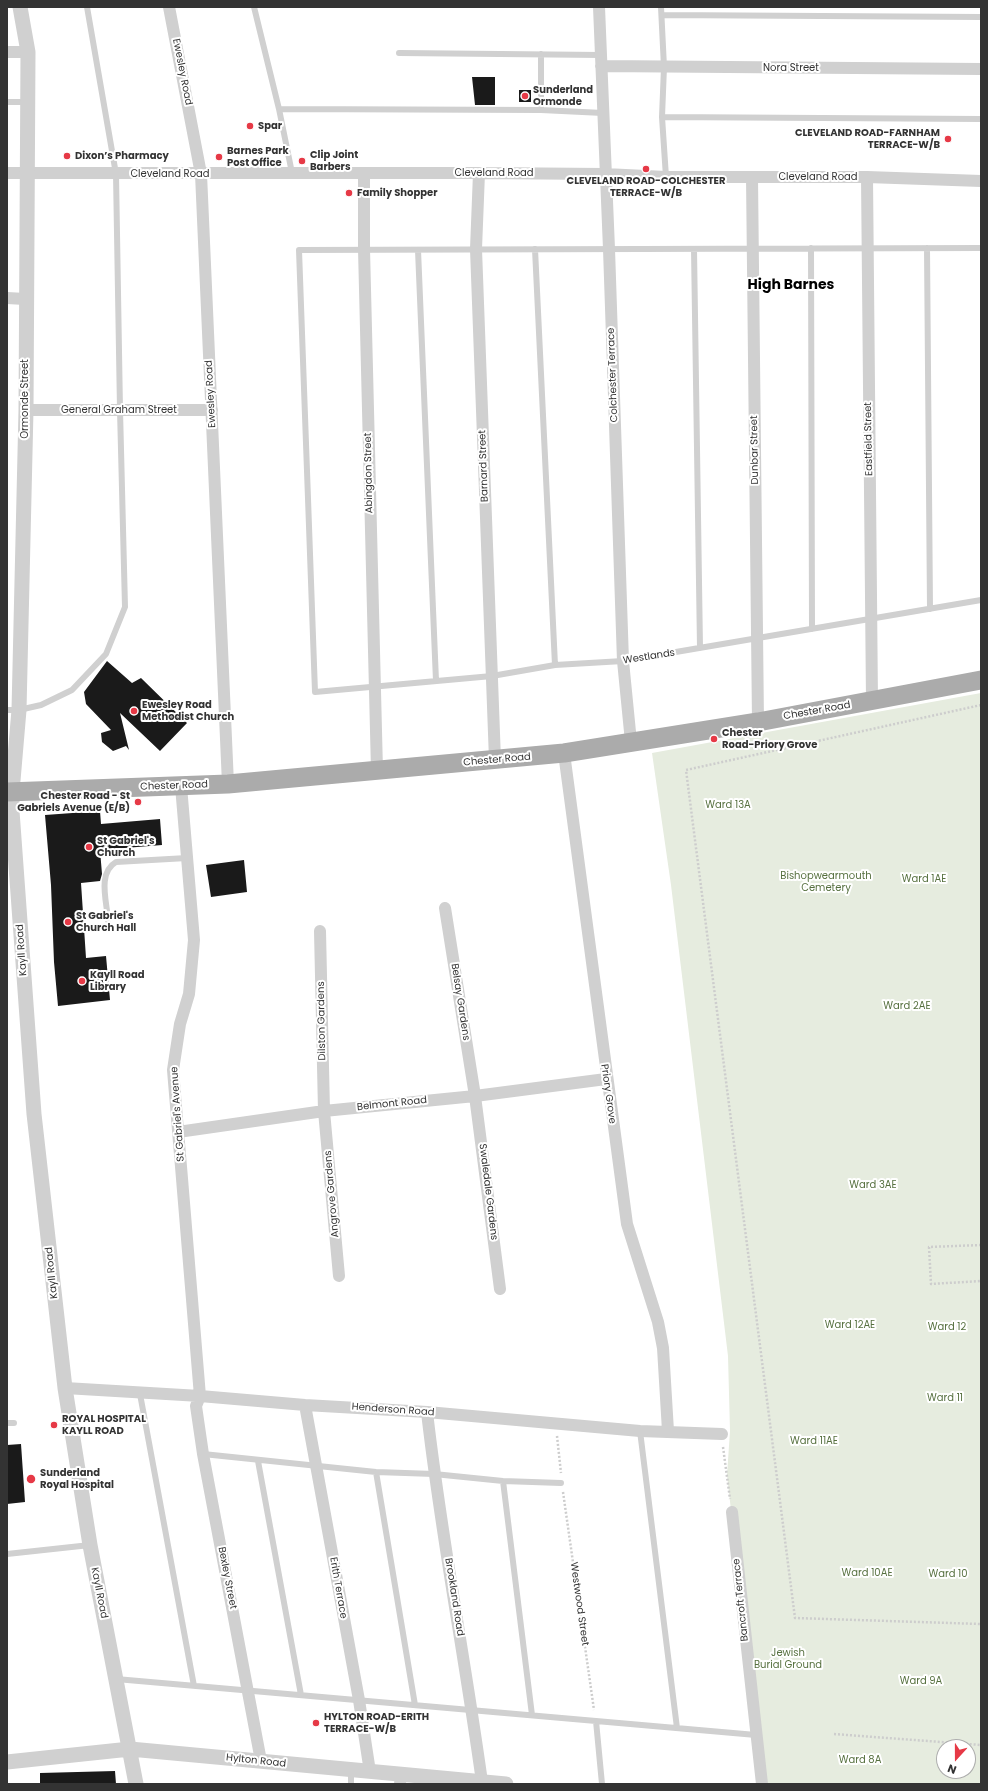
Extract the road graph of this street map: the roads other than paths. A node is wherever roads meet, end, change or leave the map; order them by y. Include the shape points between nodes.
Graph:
1 (20, 7) edge
2 (87, 7) edge
3 (169, 7) edge
4 (254, 7) edge
5 (599, 7) edge
6 (661, 7) edge
7 (662, 15) junction
8 (981, 17) edge
9 (7, 52) edge
10 (28, 52) junction
11 (398, 53) dead end
12 (542, 54) junction
13 (601, 60) junction
14 (664, 67) junction
15 (981, 69) edge
16 (7, 102) edge
17 (27, 102) junction
18 (279, 110) junction
19 (541, 110) junction
20 (603, 113) junction
21 (662, 117) junction
22 (981, 119) edge
23 (7, 173) edge
24 (27, 173) junction
25 (292, 173) junction
26 (479, 173) junction
27 (116, 174) junction
28 (201, 174) junction
29 (364, 174) junction
30 (605, 174) junction
31 (666, 177) junction
32 (752, 177) junction
33 (866, 177) junction
34 (981, 181) edge
35 (694, 248) junction
36 (811, 248) junction
37 (867, 248) junction
38 (927, 248) junction
39 (981, 248) edge
40 (476, 249) junction
41 (535, 249) junction
42 (609, 249) junction
43 (753, 249) junction
44 (364, 250) junction
45 (418, 250) junction
46 (7, 298) edge
47 (25, 298) junction
48 (26, 410) junction
49 (120, 410) junction
50 (212, 410) junction
51 (981, 600) edge
52 (930, 609) junction
53 (871, 619) junction
54 (812, 629) junction
55 (757, 638) junction
56 (700, 648) junction
57 (623, 661) junction
58 (555, 665) junction
59 (492, 676) junction
60 (981, 680) edge
61 (436, 681) junction
62 (375, 686) junction
63 (872, 701) junction
64 (13, 710) edge
65 (758, 722) junction
66 (631, 742) junction
67 (564, 753) junction
68 (495, 760) junction
69 (377, 771) junction
70 (228, 784) junction
71 (181, 786) junction
72 (9, 792) edge
73 (187, 858) junction
74 (445, 908) dead end
75 (108, 920) dead end
76 (320, 931) dead end
77 (606, 1079) junction
78 (475, 1096) junction
79 (324, 1111) junction
80 (178, 1132) junction
81 (339, 1276) dead end
82 (500, 1289) dead end
83 (65, 1388) junction
84 (140, 1394) junction
85 (200, 1396) junction
86 (305, 1405) junction
87 (427, 1412) junction
88 (640, 1431) junction
89 (668, 1431) junction
90 (722, 1434) road end
91 (203, 1454) junction
92 (258, 1461) junction
93 (316, 1466) junction
94 (376, 1472) junction
95 (434, 1474) junction
96 (503, 1481) junction
97 (561, 1483) road end
98 (732, 1512) road end
99 (90, 1545) junction
100 (7, 1554) edge
101 (116, 1679) junction
102 (194, 1686) junction
103 (248, 1691) junction
104 (302, 1695) junction
105 (359, 1700) junction
106 (416, 1705) junction
107 (472, 1710) junction
108 (532, 1715) junction
109 (596, 1721) junction
110 (677, 1728) junction
111 (756, 1735) junction
112 (130, 1748) junction
113 (261, 1761) junction
114 (7, 1762) edge
115 (370, 1772) junction
116 (351, 1777) edge
117 (401, 1779) edge
118 (448, 1781) edge
119 (482, 1782) junction
120 (136, 1784) edge
121 (506, 1784) edge
122 (602, 1784) edge
123 (762, 1784) edge

1 - 10 street, Ormonde Street
2 - 27 lane
3 - 28 street, Ewesley Road
4 - 18 lane
5 - 13 street, Colchester Terrace
6 - 7 lane
7 - 8 lane
7 - 14 lane
9 - 10 street
10 - 17 street, Ormonde Street
11 - 12 lane
12 - 13 lane
12 - 19 lane
13 - 14 street, Nora Street
13 - 20 street, Colchester Terrace
14 - 15 street, Nora Street
14 - 21 lane
16 - 17 lane
17 - 24 street, Ormonde Street
18 - 19 lane
18 - 25 lane
19 - 20 lane
20 - 30 street, Colchester Terrace
21 - 22 lane
21 - 31 lane
23 - 24 street, Cleveland Road
24 - 27 street, Cleveland Road
24 - 47 street, Ormonde Street
25 - 28 street, Cleveland Road
25 - 29 street, Cleveland Road
26 - 29 street, Cleveland Road
26 - 30 street, Cleveland Road
26 - 40 street, Barnard Street
27 - 28 street, Cleveland Road
27 - 49 lane
28 - 50 street, Ewesley Road
29 - 44 street, Abingdon Street
30 - 31 street, Cleveland Road
30 - 42 street, Colchester Terrace
31 - 32 street, Cleveland Road
32 - 33 street, Cleveland Road
32 - 43 street, Dunbar Street
33 - 34 street, Cleveland Road
33 - 37 street, Eastfield Street
35 - 42 lane
35 - 43 lane
35 - 56 lane
36 - 37 lane
36 - 43 lane
36 - 54 lane
37 - 38 lane
37 - 53 street, Eastfield Street
38 - 39 lane
38 - 52 lane
40 - 41 lane
40 - 45 lane
40 - 59 street, Barnard Street
41 - 42 lane
41 - 58 lane
42 - 57 street, Colchester Terrace
43 - 55 street, Dunbar Street
44 - 45 lane
44 - 62 street, Abingdon Street
44 - 62 lane, Westlands via 299,250 315,692
45 - 61 lane
46 - 47 street
47 - 48 street, Ormonde Street
48 - 49 street, General Graham Street
48 - 64 street, Ormonde Street
49 - 50 street, General Graham Street
49 - 64 lane via 125,607 106,654 72,690 41,705
50 - 70 street, Ewesley Road
51 - 52 lane, Westlands
52 - 53 lane, Westlands
53 - 54 lane, Westlands
53 - 63 street, Eastfield Street
54 - 55 lane, Westlands
55 - 56 lane, Westlands
55 - 65 street, Dunbar Street
56 - 57 lane, Westlands
57 - 58 lane, Westlands
57 - 66 street, Colchester Terrace
58 - 59 lane, Westlands
59 - 61 lane, Westlands
59 - 68 street, Barnard Street
60 - 63 main road, Chester Road
61 - 62 lane, Westlands
62 - 69 street, Abingdon Street
63 - 65 main road, Chester Road
64 - 72 street, Ormonde Street
65 - 66 main road, Chester Road
66 - 67 main road, Chester Road
67 - 68 main road, Chester Road
67 - 77 street, Priory Grove
68 - 69 main road, Chester Road
69 - 70 main road, Chester Road
70 - 71 main road, Chester Road
71 - 72 main road, Chester Road
71 - 73 street, St Gabriel's Avenue
72 - 83 street, Kayll Road via 34,1114
73 - 75 lane via 116,862 111,865 104,879
73 - 80 street, St Gabriel's Avenue via 194,940 189,994 180,1024 173,1070
74 - 78 street, Belsay Gardens
76 - 79 street, Dilston Gardens
77 - 78 street, Belmont Road
77 - 89 street, Priory Grove via 627,1224 652,1302 663,1348
78 - 79 street, Belmont Road
78 - 82 street, Swaledale Gardens
79 - 80 street, Belmont Road
79 - 81 street, Angrove Gardens
80 - 85 street, St Gabriel's Avenue
83 - 84 street, Henderson Road
83 - 99 street, Kayll Road
84 - 85 street, Henderson Road
84 - 102 lane
85 - 86 street, Henderson Road
85 - 91 street, Bexley Street via 196,1406
86 - 87 street, Henderson Road
86 - 93 street, Erith Terrace
87 - 88 street, Henderson Road
87 - 95 street, Brookland Road
88 - 89 street, Henderson Road
88 - 110 lane
89 - 90 street, Henderson Road
91 - 92 lane
91 - 103 street, Bexley Street
92 - 93 lane
92 - 104 lane
93 - 94 lane
93 - 105 street, Erith Terrace
94 - 95 lane
94 - 106 lane
95 - 96 lane
95 - 107 street, Brookland Road
96 - 97 lane
96 - 108 lane
98 - 111 street, Bancroft Terrace
99 - 100 lane
99 - 101 street, Kayll Road
101 - 102 lane
101 - 112 street, Kayll Road
102 - 103 lane
103 - 104 lane
103 - 113 street, Bexley Street
104 - 105 lane
105 - 106 lane
105 - 115 street, Erith Terrace
106 - 107 lane
107 - 108 lane
107 - 119 street, Brookland Road
108 - 109 lane
109 - 110 lane
109 - 122 lane
110 - 111 lane
111 - 123 street, Bancroft Terrace
112 - 113 street, Hylton Road
112 - 114 street, Hylton Road
112 - 120 street, Kayll Road
113 - 116 street, Hylton Road
115 - 116 street, Hylton Road
115 - 117 street, Hylton Road
117 - 118 street, Hylton Road
118 - 119 street, Hylton Road
119 - 121 street, Hylton Road

